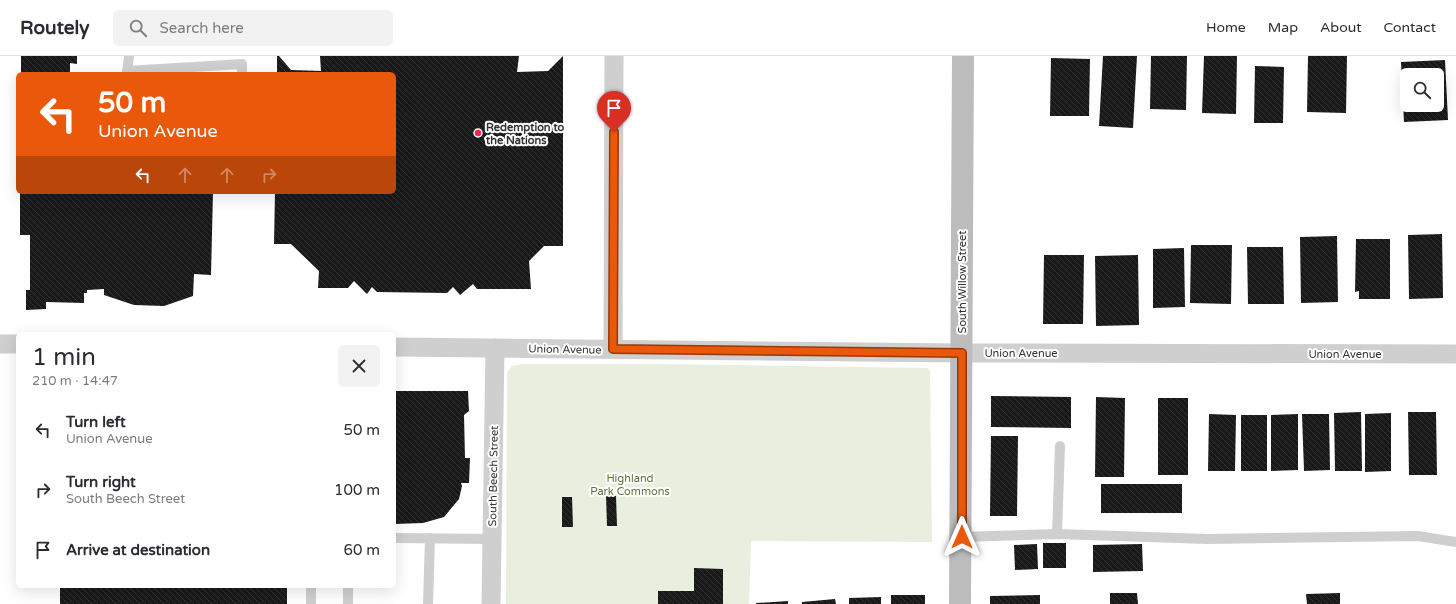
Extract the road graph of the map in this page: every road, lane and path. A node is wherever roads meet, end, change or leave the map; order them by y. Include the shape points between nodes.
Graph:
1 (129, 56) edge
2 (614, 56) edge
3 (963, 56) edge
4 (127, 72) edge
5 (242, 72) edge
6 (0, 344) edge
7 (16, 344) edge
8 (396, 347) edge
9 (494, 348) junction
10 (613, 349) junction
11 (962, 353) junction
12 (1456, 354) edge
13 (1060, 446) dead end
14 (1057, 534) junction
15 (962, 537) junction
16 (396, 538) edge
17 (430, 538) junction
18 (492, 539) junction
19 (1456, 542) edge
20 (311, 588) edge
21 (348, 588) edge
22 (311, 604) edge
23 (348, 604) edge
24 (428, 604) edge
25 (492, 604) edge
26 (960, 604) edge

1 - 4 lane
2 - 10 street
3 - 11 main road, South Willow Street
4 - 5 lane via 242,64
6 - 7 street
8 - 9 street, Union Avenue
9 - 10 street, Union Avenue
9 - 18 street, South Beech Street
10 - 11 street, Union Avenue
11 - 12 street, Union Avenue
11 - 15 main road, South Willow Street
13 - 14 lane
14 - 15 lane
14 - 19 lane via 1208,539 1418,536
15 - 26 main road, South Willow Street
16 - 17 lane
17 - 18 lane
17 - 24 lane
18 - 25 street, South Beech Street
20 - 22 lane
21 - 23 lane

